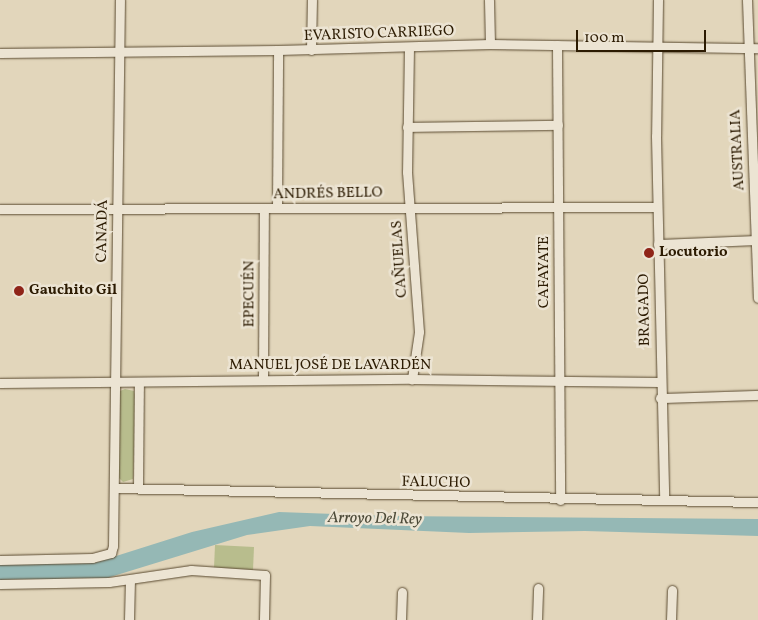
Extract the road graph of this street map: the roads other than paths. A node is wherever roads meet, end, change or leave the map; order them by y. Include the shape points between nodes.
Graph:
1 (120, 0) edge
2 (312, 0) edge
3 (489, 0) edge
4 (658, 0) edge
5 (747, 0) edge
6 (490, 44) junction
7 (556, 45) junction
8 (658, 46) junction
9 (409, 47) junction
10 (747, 48) junction
11 (758, 48) edge
12 (278, 50) junction
13 (311, 50) junction
14 (118, 52) junction
15 (0, 53) edge
16 (558, 126) junction
17 (407, 127) junction
18 (558, 206) junction
19 (410, 207) junction
20 (657, 207) junction
21 (264, 208) junction
22 (277, 208) junction
23 (0, 209) edge
24 (118, 209) junction
25 (757, 241) edge
26 (658, 244) junction
27 (758, 298) edge
28 (412, 379) junction
29 (263, 380) junction
30 (115, 381) junction
31 (559, 381) junction
32 (139, 382) junction
33 (660, 382) junction
34 (0, 383) edge
35 (758, 396) edge
36 (660, 398) junction
37 (114, 488) junction
38 (138, 488) junction
39 (560, 500) junction
40 (664, 500) junction
41 (758, 502) edge
42 (0, 560) edge
43 (130, 580) junction
44 (0, 584) edge
45 (538, 588) dead end
46 (672, 590) dead end
47 (402, 592) dead end
48 (129, 620) edge
49 (264, 620) edge
50 (401, 620) edge
51 (537, 620) edge
52 (671, 620) edge

1 - 14 street, CANADÁ
2 - 13 street
3 - 6 street
4 - 8 street, BRAGADO
5 - 10 street, AUSTRALIA
6 - 7 street, EVARISTO CARRIEGO
6 - 9 street, EVARISTO CARRIEGO
7 - 8 street, EVARISTO CARRIEGO
7 - 16 street, CAFAYATE
8 - 10 street, EVARISTO CARRIEGO
8 - 20 street, BRAGADO
9 - 13 street, EVARISTO CARRIEGO
9 - 17 street, CAÑUELAS
10 - 11 street, EVARISTO CARRIEGO
10 - 25 street, AUSTRALIA
12 - 13 street, EVARISTO CARRIEGO
12 - 14 street, EVARISTO CARRIEGO
12 - 22 street
14 - 15 street, EVARISTO CARRIEGO
14 - 24 street, CANADÁ
16 - 17 street
16 - 18 street, CAFAYATE
17 - 19 street, CAÑUELAS
18 - 19 street, ANDRÉS BELLO
18 - 20 street, ANDRÉS BELLO
18 - 31 street, CAFAYATE
19 - 22 street, ANDRÉS BELLO
19 - 28 street, CAÑUELAS via 419,332
20 - 26 street, BRAGADO
21 - 22 street, ANDRÉS BELLO
21 - 24 street, ANDRÉS BELLO
21 - 29 street, EPECUÉN
23 - 24 street, ANDRÉS BELLO
24 - 30 street, CANADÁ
25 - 26 street
25 - 27 street, AUSTRALIA
26 - 33 street, BRAGADO
28 - 29 street, MANUEL JOSÉ DE LAVARDÉN
28 - 31 street, MANUEL JOSÉ DE LAVARDÉN
29 - 32 street, MANUEL JOSÉ DE LAVARDÉN
30 - 32 street, MANUEL JOSÉ DE LAVARDÉN
30 - 34 street, MANUEL JOSÉ DE LAVARDÉN
30 - 37 street, CANADÁ
31 - 33 street, MANUEL JOSÉ DE LAVARDÉN
31 - 39 street, CAFAYATE
32 - 38 street
33 - 36 street, BRAGADO
35 - 36 street
36 - 40 street, BRAGADO
37 - 38 street, FALUCHO
37 - 42 street, CANADÁ via 111,553 92,558
38 - 39 street, FALUCHO
39 - 40 street, FALUCHO
40 - 41 street, FALUCHO
43 - 44 street
43 - 48 street
43 - 49 street via 190,570 265,575
45 - 51 street
46 - 52 street
47 - 50 street

